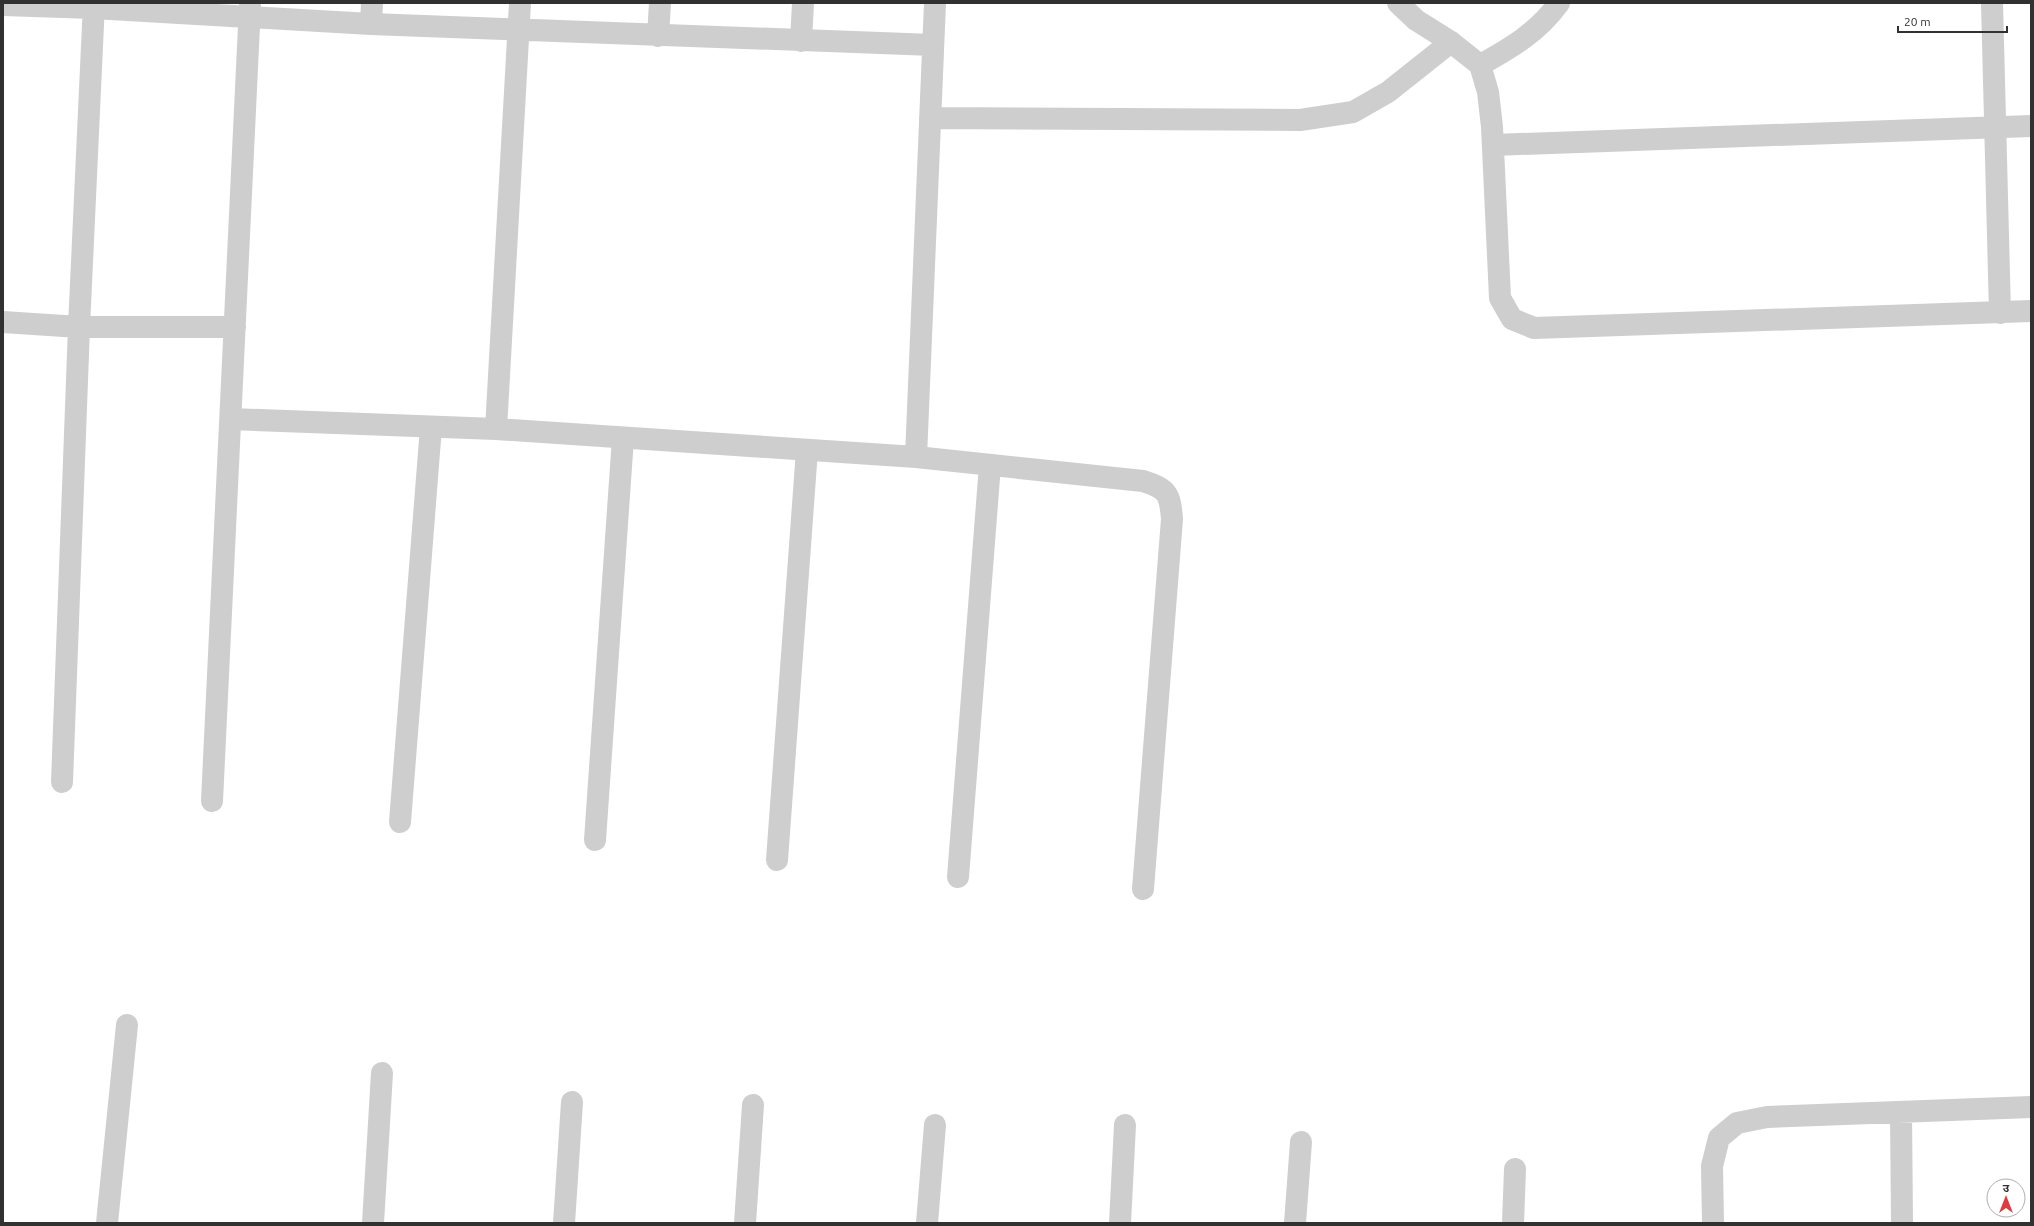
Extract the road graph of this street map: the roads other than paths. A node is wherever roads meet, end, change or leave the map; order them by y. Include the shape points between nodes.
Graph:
1 (372, 3) edge
2 (520, 3) edge
3 (660, 3) edge
4 (803, 3) edge
5 (934, 3) edge
6 (1398, 3) edge
7 (1559, 3) edge
8 (1992, 3) edge
9 (3, 5) edge
10 (94, 6) edge
11 (249, 11) edge
12 (371, 24) junction
13 (519, 30) junction
14 (658, 36) junction
15 (801, 41) junction
16 (1451, 42) junction
17 (933, 45) junction
18 (1480, 66) junction
19 (930, 118) junction
20 (1995, 126) junction
21 (2031, 126) edge
22 (1493, 145) junction
23 (2031, 312) edge
24 (2000, 313) junction
25 (3, 322) edge
26 (79, 327) junction
27 (235, 327) junction
28 (231, 419) junction
29 (431, 427) junction
30 (496, 429) junction
31 (623, 438) junction
32 (807, 450) junction
33 (916, 457) junction
34 (990, 465) junction
35 (62, 782) dead end
36 (212, 800) dead end
37 (400, 822) dead end
38 (595, 840) dead end
39 (776, 860) dead end
40 (958, 877) dead end
41 (1143, 889) dead end
42 (127, 1025) dead end
43 (382, 1073) dead end
44 (572, 1102) dead end
45 (753, 1105) dead end
46 (2031, 1107) edge
47 (1902, 1112) junction
48 (935, 1125) dead end
49 (1125, 1125) dead end
50 (1301, 1142) dead end
51 (1515, 1169) dead end
52 (107, 1223) edge
53 (373, 1223) edge
54 (564, 1223) edge
55 (745, 1223) edge
56 (927, 1223) edge
57 (1120, 1223) edge
58 (1295, 1223) edge
59 (1513, 1223) edge
60 (1713, 1223) edge
61 (1902, 1223) edge

1 - 12 street
2 - 13 street
3 - 14 street
4 - 15 street
5 - 17 street
6 - 16 street via 1416,20
7 - 18 street via 1550,16 1518,44
8 - 20 street
9 - 10 street
10 - 11 street
10 - 26 street
11 - 12 street
11 - 27 street
12 - 13 street
13 - 14 street
13 - 30 street
14 - 15 street
15 - 17 street
16 - 18 street
16 - 19 street via 1388,92 1353,112 1300,120
17 - 19 street
18 - 22 street via 1488,92
19 - 33 street
20 - 21 street
20 - 22 street
20 - 24 street
22 - 24 street via 1500,298 1512,319 1534,328
23 - 24 street
25 - 26 street
26 - 27 street
26 - 35 street
27 - 28 street
28 - 29 street
28 - 36 street
29 - 30 street
29 - 37 street
30 - 31 street
31 - 32 street
31 - 38 street
32 - 33 street
32 - 39 street
33 - 34 street
34 - 40 street
34 - 41 street via 1143,481 1160,486 1170,500 1172,519
42 - 52 street
43 - 53 street
44 - 54 street
45 - 55 street
46 - 47 street
47 - 60 street via 1767,1117 1737,1123 1719,1138 1712,1166
47 - 61 street
48 - 56 street
49 - 57 street
50 - 58 street
51 - 59 street

